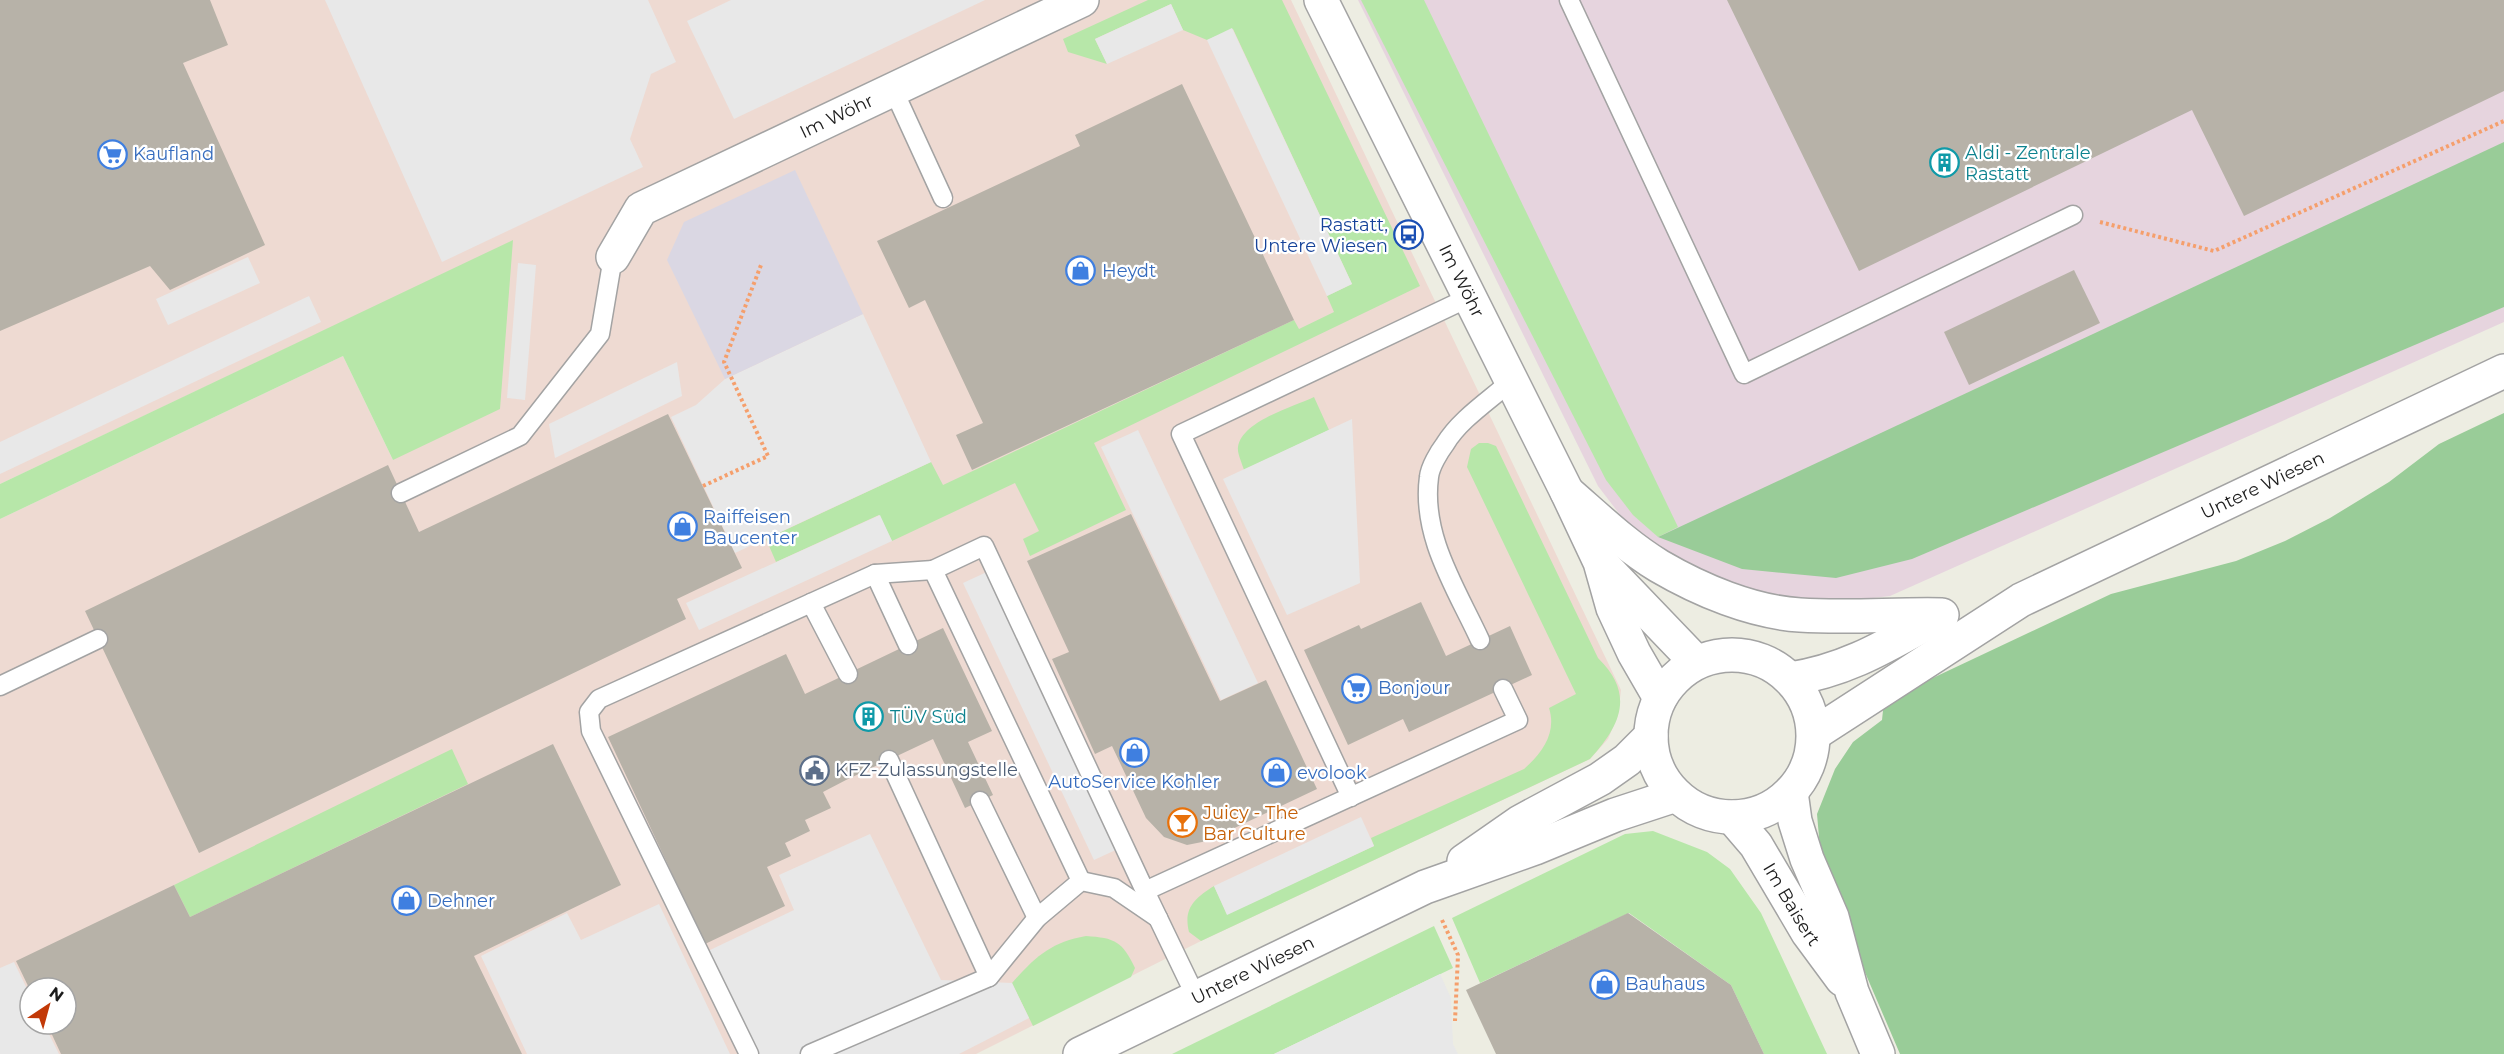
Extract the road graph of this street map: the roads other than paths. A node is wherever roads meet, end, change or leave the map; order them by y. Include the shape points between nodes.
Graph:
1 (1082, 0) edge
2 (1321, 0) edge
3 (1569, 0) edge
4 (893, 89) junction
5 (943, 198) dead end
6 (2073, 215) road end
7 (613, 257) joint
8 (1470, 297) junction
9 (2504, 371) edge
10 (1511, 381) junction
11 (1567, 492) junction
12 (401, 493) dead end
13 (1600, 562) junction
14 (933, 570) junction
15 (876, 574) junction
16 (2021, 600) junction
17 (811, 603) junction
18 (1941, 615) junction
19 (98, 639) dead end
20 (1480, 640) dead end
21 (908, 645) dead end
22 (1696, 663) junction
23 (848, 674) dead end
24 (1790, 679) junction
25 (0, 686) edge
26 (1503, 689) dead end
27 (1660, 698) junction
28 (1814, 735) junction
29 (1651, 736) junction
30 (889, 760) dead end
31 (1791, 792) junction
32 (1676, 795) junction
33 (1351, 797) junction
34 (980, 801) dead end
35 (1732, 818) junction
36 (1082, 881) junction
37 (1425, 887) junction
38 (1145, 891) junction
39 (1037, 918) junction
40 (1158, 918) junction
41 (989, 977) junction
42 (1852, 992) junction
43 (1196, 998) junction
44 (749, 1054) edge
45 (810, 1054) edge
46 (1080, 1054) edge
47 (1878, 1054) edge

1 - 4 street, Im Wöhr
2 - 8 street, Im Wöhr
3 - 6 lane via 1744,374
4 - 5 lane
4 - 7 street, Im Wöhr via 641,209
7 - 12 lane via 600,334 520,436
8 - 10 street, Im Wöhr
8 - 33 lane via 1181,434
9 - 16 street, Untere Wiesen
10 - 11 street, Im Wöhr
10 - 20 lane via 1445,442 1429,474 1428,512 1435,544
11 - 13 street, Im Wöhr
11 - 18 street via 1658,565 1725,597 1798,615
13 - 22 street, Im Wöhr
13 - 27 street, Im Wöhr via 1612,608
14 - 15 lane
14 - 36 lane
14 - 38 lane via 984,546
15 - 17 lane
15 - 21 lane
16 - 18 street, Untere Wiesen
16 - 28 street, Untere Wiesen
17 - 23 lane
17 - 44 lane via 599,699 588,712 591,731
18 - 24 street, Untere Wiesen via 1855,663
19 - 25 lane
22 - 24 street via 1715,656 1755,658
22 - 27 street via 1670,684
24 - 28 street via 1803,695
26 - 33 lane via 1518,720
27 - 29 street
28 - 31 street via 1808,766
29 - 32 street via 1657,768
29 - 37 street, Untere Wiesen via 1600,779 1520,822
30 - 41 lane
31 - 35 street via 1764,811
31 - 42 street, Im Baisert via 1795,821 1832,917
32 - 35 street via 1702,812
32 - 37 street, Untere Wiesen
33 - 38 lane
34 - 39 lane
35 - 42 street, Im Baisert via 1756,845 1808,933
36 - 39 lane
36 - 40 lane via 1114,888
37 - 43 street, Untere Wiesen
38 - 40 lane
39 - 41 lane
40 - 43 lane
41 - 45 lane
42 - 47 street, Im Baisert
43 - 46 street, Untere Wiesen

